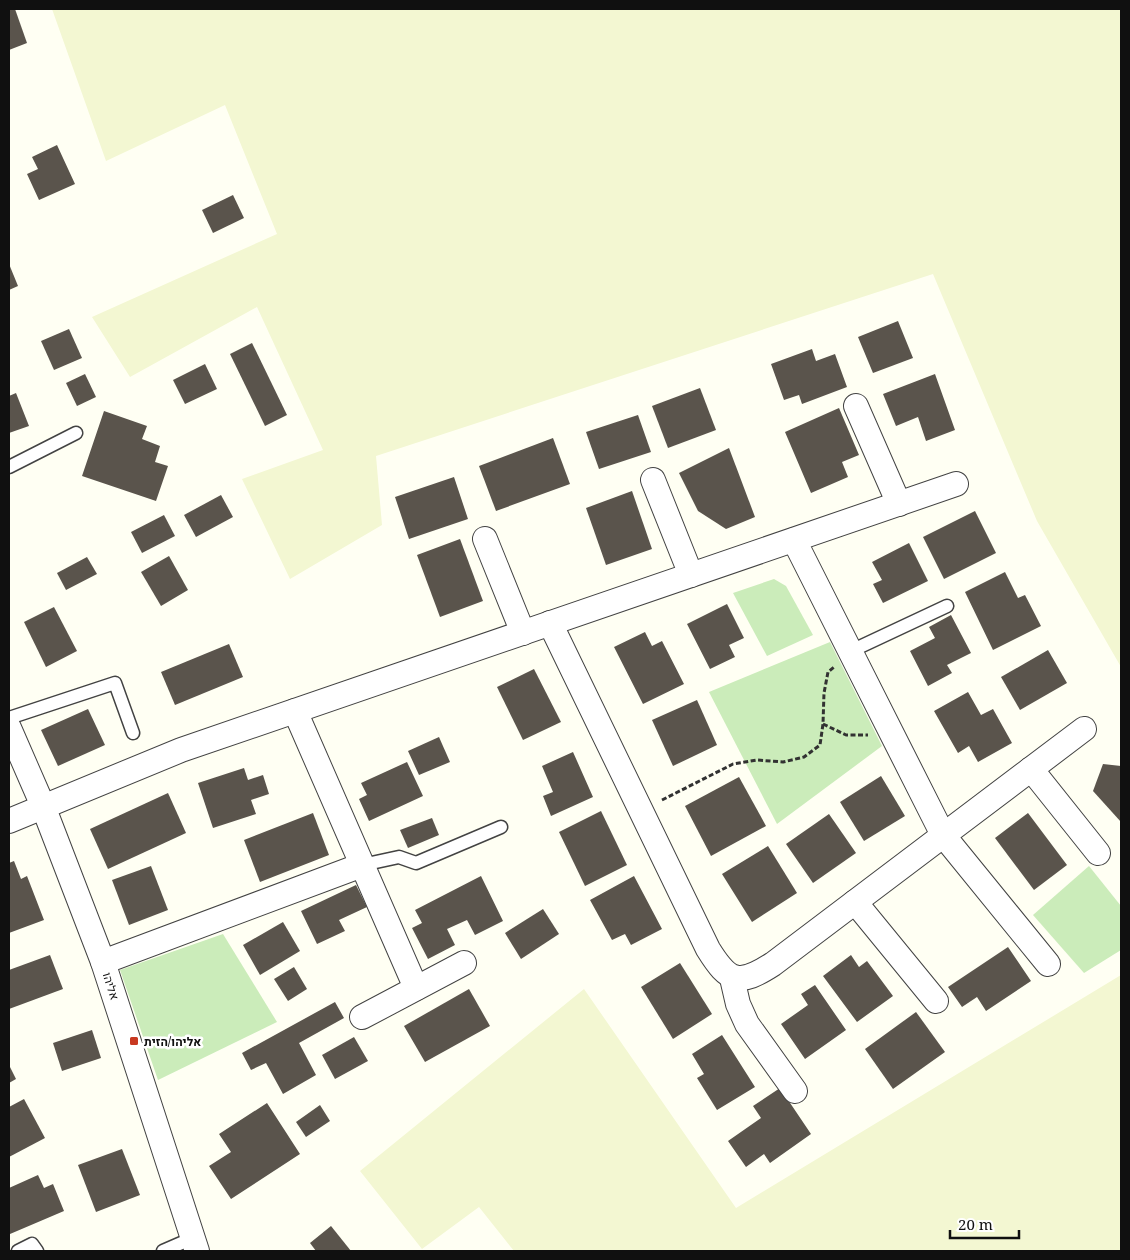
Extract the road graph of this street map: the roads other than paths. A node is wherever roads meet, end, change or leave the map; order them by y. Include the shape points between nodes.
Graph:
1 (856, 406) dead end
2 (76, 433) dead end
3 (9, 467) edge
4 (653, 480) dead end
5 (956, 484) dead end
6 (899, 504) junction
7 (485, 539) dead end
8 (794, 540) junction
9 (692, 575) junction
10 (947, 606) dead end
11 (550, 624) junction
12 (522, 633) junction
13 (851, 651) junction
14 (294, 711) junction
15 (9, 718) edge
16 (9, 728) edge
17 (1084, 729) dead end
18 (133, 732) dead end
19 (1031, 769) junction
20 (43, 806) junction
21 (9, 821) edge
22 (501, 827) dead end
23 (943, 835) junction
24 (1098, 854) dead end
25 (362, 865) junction
26 (856, 902) junction
27 (103, 962) junction
28 (464, 963) dead end
29 (1048, 964) dead end
30 (732, 978) junction
31 (416, 988) junction
32 (936, 1001) dead end
33 (362, 1017) dead end
34 (795, 1091) dead end
35 (195, 1244) edge
36 (18, 1251) edge
37 (37, 1251) edge
38 (163, 1251) edge

1 - 6 street
2 - 3 lane
4 - 9 street
5 - 6 street
6 - 8 street
7 - 12 street
8 - 9 street
8 - 13 street
9 - 11 street
10 - 13 lane
11 - 12 street
11 - 30 street via 708,949 719,967
12 - 14 street
13 - 23 street
14 - 20 street via 172,753
14 - 25 street
15 - 18 lane via 115,683
16 - 20 street, אליהו
17 - 19 street
19 - 23 street
19 - 24 street
20 - 21 street
20 - 27 street, אליהו
22 - 25 lane via 416,863 399,858
23 - 26 street
23 - 29 street
25 - 27 street
25 - 31 street
26 - 30 street via 757,974
26 - 32 street
27 - 35 street, אליהו
28 - 31 street
30 - 34 street via 747,1024
31 - 33 street
35 - 38 lane
36 - 37 lane via 32,1244

